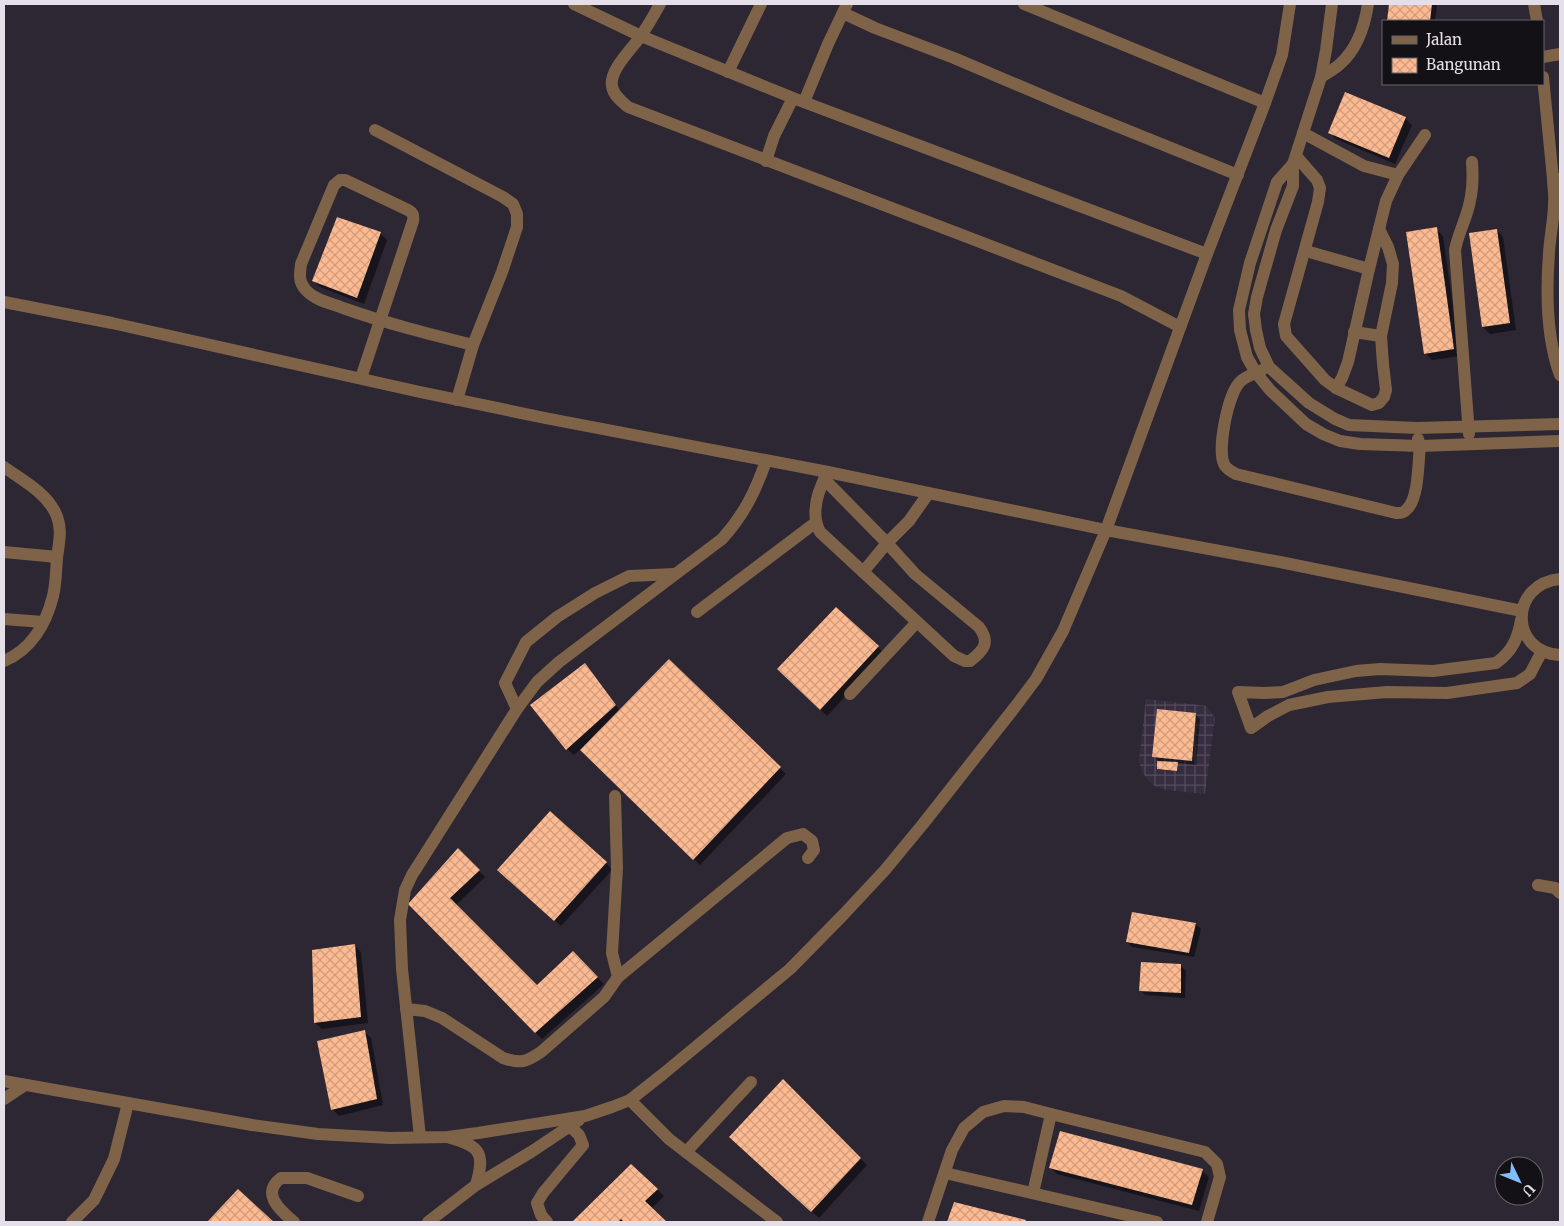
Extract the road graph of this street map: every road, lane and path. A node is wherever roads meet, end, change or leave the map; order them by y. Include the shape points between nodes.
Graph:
1 (574, 4) edge
2 (660, 4) edge
3 (761, 4) edge
4 (1024, 4) edge
5 (1290, 4) edge
6 (1332, 4) edge
7 (1368, 4) edge
8 (1534, 4) edge
9 (845, 8) edge
10 (1537, 20) edge
11 (641, 36) junction
12 (1560, 54) edge
13 (1544, 57) edge
14 (728, 72) junction
15 (1321, 77) junction
16 (1544, 84) edge
17 (798, 100) junction
18 (1265, 102) junction
19 (375, 130) dead end
20 (1303, 133) junction
21 (1425, 135) dead end
22 (1294, 160) junction
23 (766, 161) junction
24 (1472, 162) dead end
25 (1238, 175) junction
26 (1398, 175) junction
27 (1557, 179) edge
28 (1379, 230) junction
29 (1306, 251) junction
30 (1207, 254) junction
31 (1368, 269) junction
32 (4, 302) edge
33 (379, 321) junction
34 (1180, 327) junction
35 (1354, 332) junction
36 (1381, 336) junction
37 (473, 345) junction
38 (1269, 367) junction
39 (1256, 373) junction
40 (1560, 375) edge
41 (361, 378) junction
42 (1336, 388) junction
43 (457, 400) junction
44 (1309, 402) junction
45 (1298, 417) junction
46 (1560, 424) edge
47 (1470, 426) junction
48 (1417, 428) junction
49 (1560, 441) edge
50 (1469, 444) junction
51 (1420, 446) junction
52 (766, 461) junction
53 (4, 467) edge
54 (826, 476) junction
55 (928, 494) junction
56 (815, 523) junction
57 (1106, 530) junction
58 (887, 543) junction
59 (4, 552) edge
60 (57, 557) junction
61 (863, 572) junction
62 (675, 574) junction
63 (1560, 579) edge
64 (697, 612) dead end
65 (1522, 616) junction
66 (4, 619) edge
67 (43, 622) junction
68 (917, 622) junction
69 (1542, 652) junction
70 (1560, 657) edge
71 (4, 661) edge
72 (1283, 692) junction
73 (850, 694) dead end
74 (1289, 705) junction
75 (517, 709) junction
76 (615, 796) dead end
77 (808, 858) dead end
78 (1538, 885) dead end
79 (1560, 893) edge
80 (618, 977) junction
81 (406, 1008) junction
82 (4, 1081) edge
83 (751, 1082) dead end
84 (25, 1085) junction
85 (4, 1099) edge
86 (630, 1100) junction
87 (128, 1103) junction
88 (1051, 1114) junction
89 (586, 1116) junction
90 (570, 1126) junction
91 (420, 1137) junction
92 (448, 1137) junction
93 (686, 1152) junction
94 (944, 1173) junction
95 (476, 1184) junction
96 (1033, 1193) junction
97 (358, 1196) dead end
98 (72, 1222) edge
99 (294, 1222) edge
100 (428, 1222) edge
101 (547, 1222) edge
102 (777, 1222) edge
103 (928, 1222) edge
104 (1157, 1222) edge
105 (1206, 1222) edge

1 - 11 street
2 - 11 street
3 - 14 street
4 - 18 street
5 - 18 street via 1282,55
6 - 15 street
7 - 15 street via 1363,26 1351,52
8 - 10 street
9 - 17 street
9 - 25 street via 875,28
11 - 14 street
11 - 23 street via 614,73 612,86 617,98 628,107
12 - 13 street
14 - 17 street
15 - 20 street
16 - 27 street
17 - 23 street via 774,136
17 - 30 street
18 - 25 street
19 - 37 street via 513,204 517,228
20 - 22 street
20 - 26 street via 1364,166
21 - 26 street
22 - 29 street via 1314,175 1320,188
22 - 38 street via 1293,186 1276,230 1254,314 1260,348
22 - 39 street via 1276,182 1239,310 1247,358
23 - 34 street via 1121,296
24 - 47 street via 1470,203 1455,250
25 - 30 street
26 - 28 street via 1386,201
27 - 40 street via 1547,293
28 - 31 street
28 - 36 street via 1392,264 1392,283
29 - 31 street
29 - 42 street via 1284,330 1293,345
30 - 34 street
31 - 35 street
32 - 41 street
33 - 33 street via 319,299 305,290 300,282 301,264 334,185 340,180 408,210 414,216
33 - 37 street
33 - 41 street
34 - 57 street
35 - 36 street
35 - 42 street via 1348,362
36 - 42 street via 1386,390 1379,403 1372,405
37 - 43 street
38 - 39 street
38 - 44 street
39 - 45 street
39 - 51 street via 1241,381 1232,394 1224,426 1223,462 1236,474 1403,513 1409,508 1414,495
41 - 43 street
43 - 52 street
44 - 45 street
44 - 48 street via 1349,425
45 - 51 street via 1340,441
46 - 47 street
47 - 48 street
47 - 50 street
48 - 51 street
49 - 50 street
50 - 51 street
52 - 54 street
52 - 62 street via 746,509 734,525
53 - 60 street via 36,490 55,511 60,524
54 - 55 street
54 - 56 street via 817,499
54 - 58 street
55 - 57 street
55 - 58 street via 909,521
56 - 61 street via 820,532
56 - 64 street
57 - 65 street via 1280,562
57 - 86 street via 1072,612 1036,679 885,870 790,969
58 - 61 street
58 - 68 street via 916,574 980,627 986,640 979,654 965,661 954,656
59 - 60 street
60 - 67 street via 53,596
61 - 68 street
62 - 75 street via 559,662
62 - 75 street via 628,576 557,616 526,642 505,683
63 - 65 street via 1541,584 1532,591 1525,600
65 - 69 street via 1525,633
65 - 72 street via 1514,646 1496,663 1433,671 1380,668 1356,671 1314,680
66 - 67 street
67 - 71 street via 37,635 23,650
68 - 73 street
69 - 70 street
69 - 74 street via 1530,674 1517,683 1447,693 1387,692 1328,697
72 - 74 street
72 - 74 street via 1238,692 1251,728
75 - 81 street via 405,890 400,920
76 - 80 street via 617,868 612,953
77 - 80 street via 814,850 812,841 803,834 787,838
78 - 79 street via 1555,888
80 - 81 street via 604,997 541,1052 522,1062 503,1058 434,1014
81 - 91 street
82 - 84 street
83 - 93 street
84 - 85 street
84 - 87 street
86 - 89 street
86 - 93 street
87 - 91 street via 318,1134
87 - 98 street via 114,1159 94,1200
88 - 94 street via 1004,1106 984,1112 964,1128
88 - 96 street
88 - 105 street via 1205,1152 1218,1164 1220,1177
89 - 90 street
89 - 92 street
90 - 95 street
90 - 101 street via 583,1145 537,1203
91 - 92 street
92 - 95 street via 477,1149 481,1168
93 - 102 street
94 - 96 street
94 - 103 street
95 - 100 street
96 - 104 street
97 - 99 street via 307,1178 281,1178 274,1183 272,1191 276,1207

